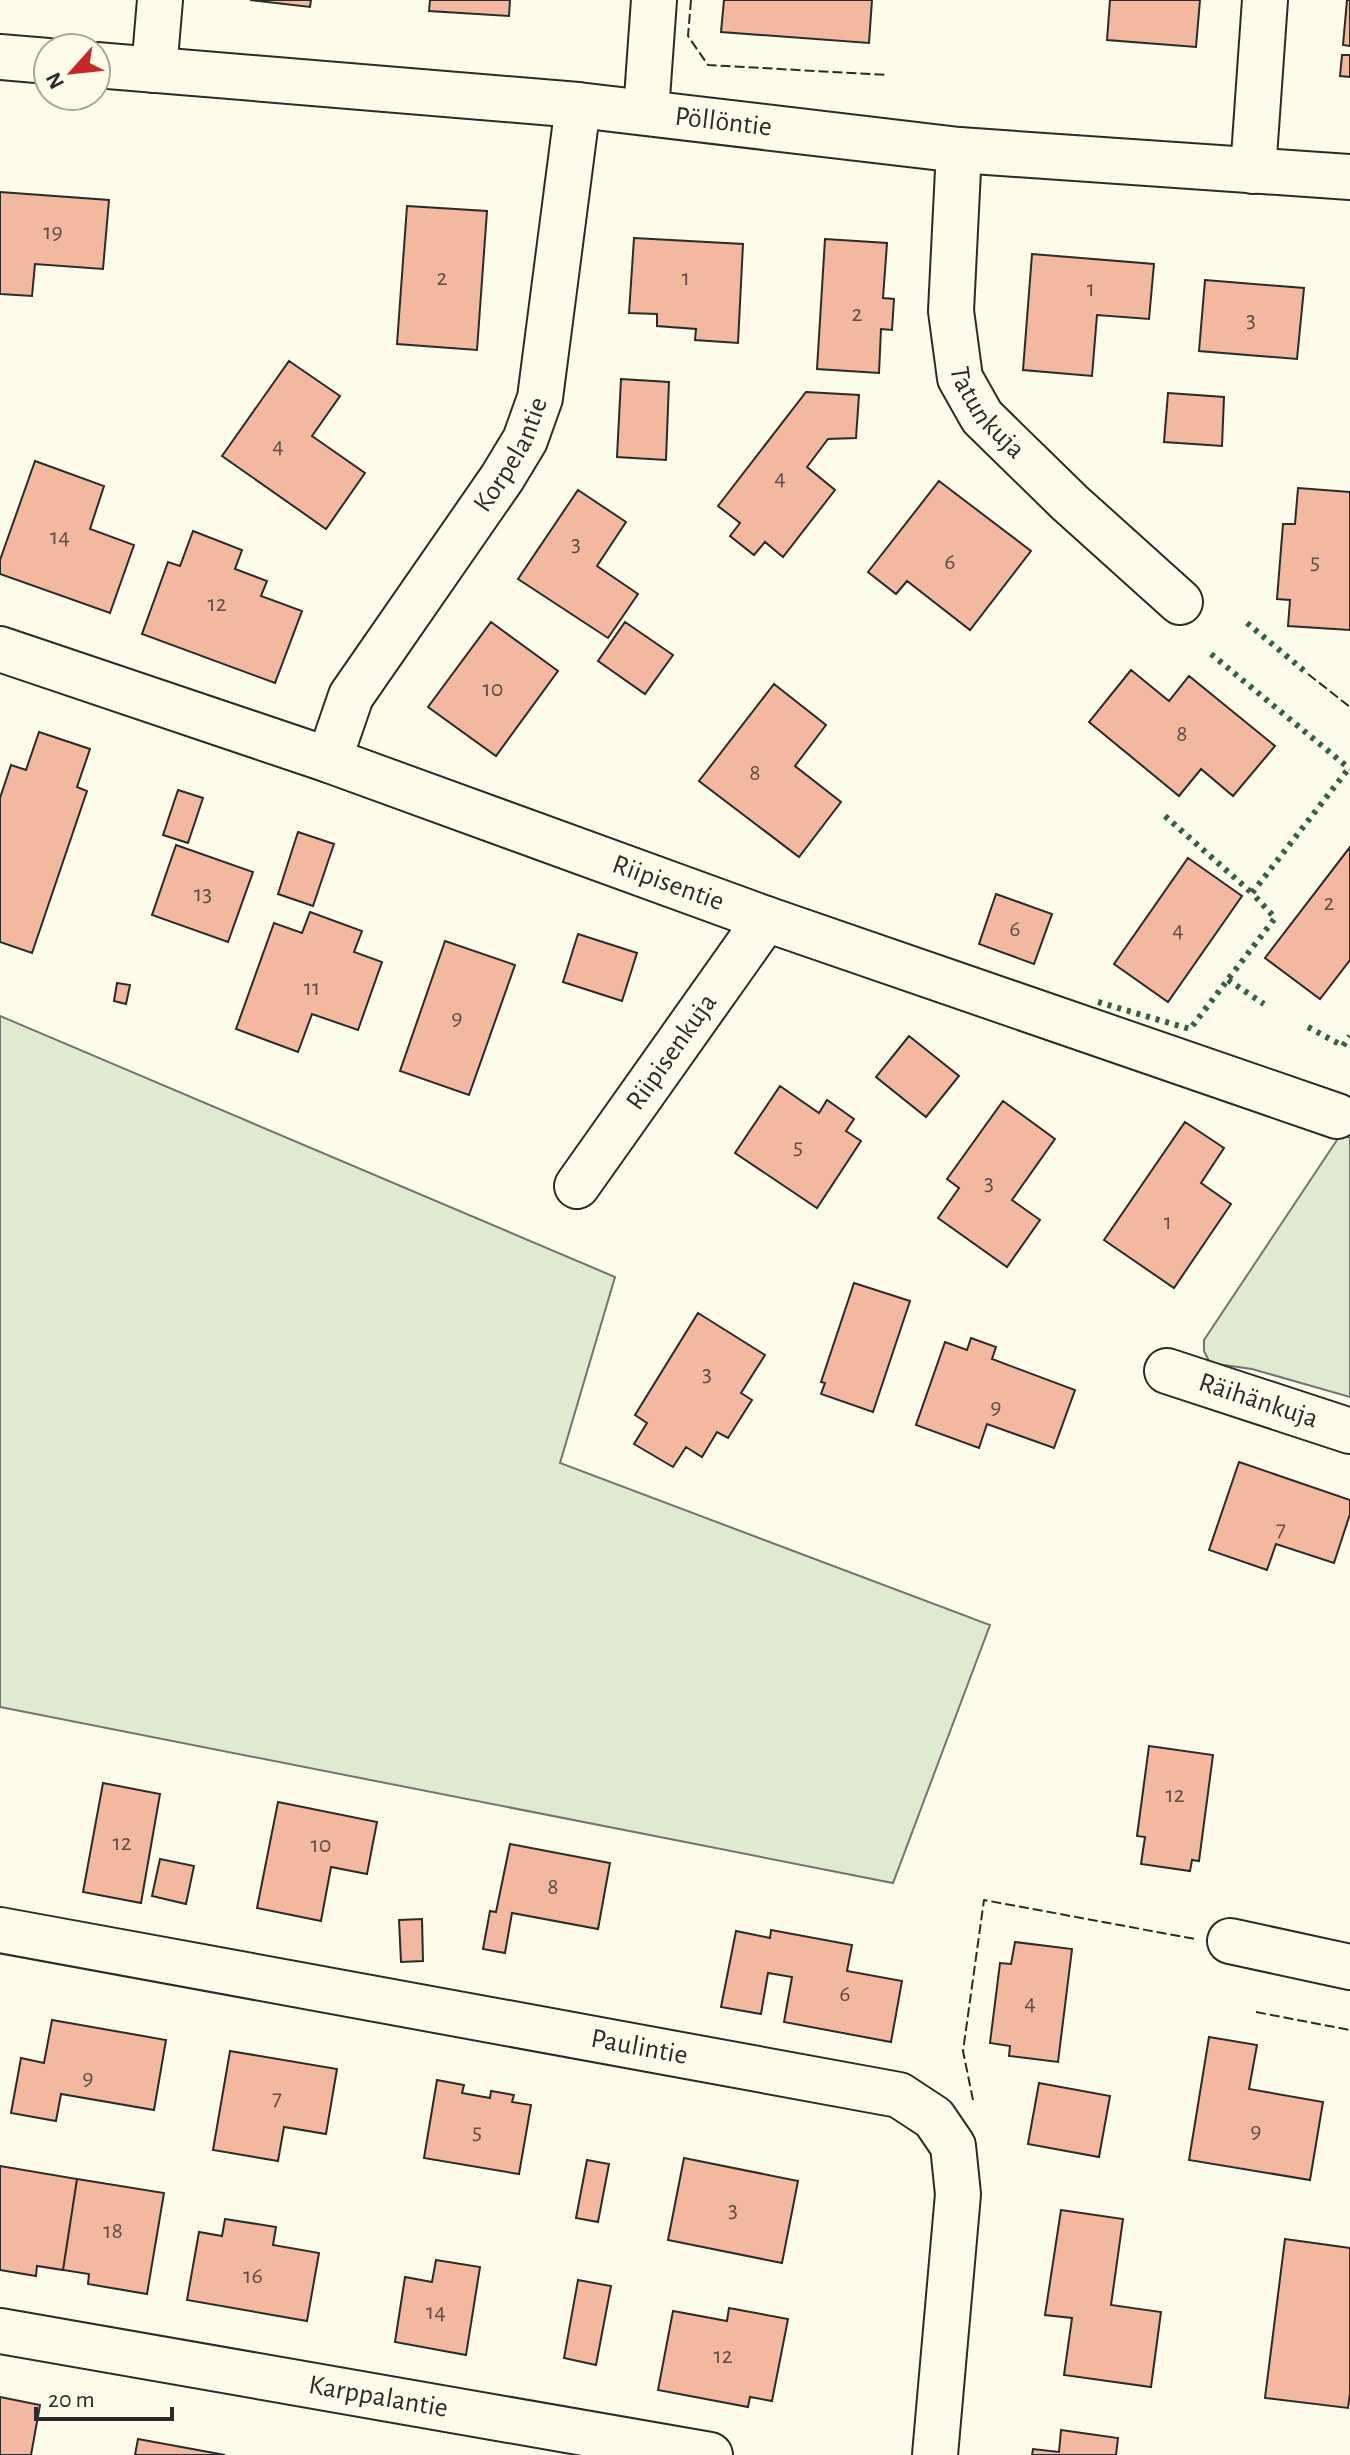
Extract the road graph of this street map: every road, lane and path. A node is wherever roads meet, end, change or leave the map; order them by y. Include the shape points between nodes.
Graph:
1 (160, 0) edge
2 (654, 0) edge
3 (1265, 0) edge
4 (0, 57) edge
5 (32, 60) edge
6 (112, 66) edge
7 (154, 70) junction
8 (578, 105) junction
9 (646, 112) junction
10 (959, 150) junction
11 (1253, 171) junction
12 (1350, 177) edge
13 (1180, 602) dead end
14 (0, 649) edge
15 (329, 760) junction
16 (766, 919) junction
17 (1337, 1116) dead end
18 (577, 1186) dead end
19 (1167, 1371) dead end
20 (1350, 1431) edge
21 (0, 1930) edge
22 (1230, 1941) dead end
23 (1350, 1967) edge
24 (0, 2331) edge
25 (710, 2455) edge
26 (935, 2455) edge

1 - 7 street
2 - 9 street
3 - 11 street
4 - 5 street
6 - 7 street, Pöllöntie
7 - 8 street, Pöllöntie
8 - 9 street, Pöllöntie
8 - 15 street, Korpelantie via 540,398 525,440 351,696
9 - 10 street, Pöllöntie
10 - 11 street, Pöllöntie
10 - 13 street, Tatunkuja via 951,311 960,378 982,417
11 - 12 street, Pöllöntie
14 - 15 street, Riipisentie
15 - 16 street, Riipisentie
16 - 17 street, Riipisentie
16 - 18 street, Riipisenkuja
19 - 20 street, Räihänkuja
21 - 26 street, Paulintie via 899,2095 934,2118 953,2146 958,2194
22 - 23 street
24 - 25 street, Karppalantie

